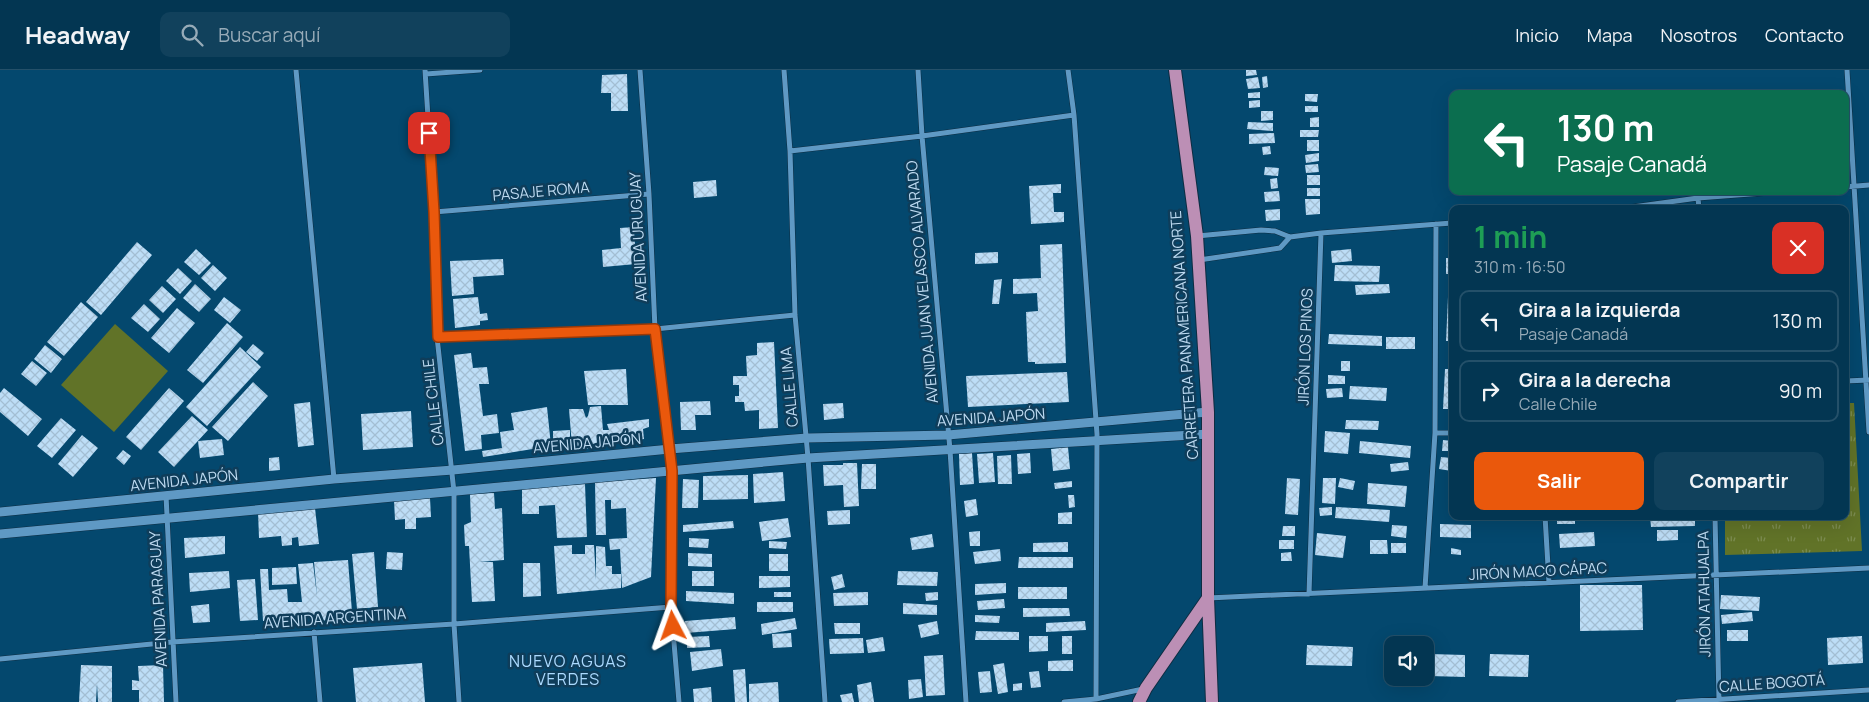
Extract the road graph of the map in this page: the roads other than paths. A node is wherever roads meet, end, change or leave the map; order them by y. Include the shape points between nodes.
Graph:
1 (296, 70) edge
2 (480, 70) edge
3 (640, 70) edge
4 (784, 70) edge
5 (918, 70) edge
6 (1068, 70) edge
7 (1175, 70) edge
8 (1847, 70) edge
9 (426, 72) edge
10 (1848, 90) edge
11 (1849, 109) edge
12 (1074, 115) junction
13 (922, 136) junction
14 (790, 151) junction
15 (1869, 185) edge
16 (1849, 187) edge
17 (1853, 187) junction
18 (649, 194) junction
19 (1738, 195) edge
20 (1698, 198) junction
21 (1647, 205) edge
22 (1699, 205) edge
23 (434, 212) junction
24 (1449, 223) edge
25 (1436, 224) junction
26 (1321, 233) junction
27 (1196, 236) junction
28 (1290, 237) junction
29 (1199, 260) junction
30 (795, 315) junction
31 (655, 329) junction
32 (438, 337) junction
33 (1868, 380) edge
34 (1849, 381) edge
35 (1208, 412) junction
36 (1096, 422) junction
37 (1869, 432) edge
38 (1435, 433) junction
39 (1449, 433) edge
40 (1209, 434) junction
41 (948, 435) junction
42 (806, 438) junction
43 (1097, 441) junction
44 (670, 449) junction
45 (950, 450) junction
46 (808, 458) junction
47 (453, 470) junction
48 (672, 471) junction
49 (334, 479) junction
50 (454, 492) junction
51 (166, 495) junction
52 (0, 512) edge
53 (166, 518) junction
54 (1545, 520) edge
55 (1715, 520) edge
56 (0, 534) edge
57 (1869, 568) edge
58 (1716, 575) junction
59 (1549, 582) junction
60 (1425, 588) junction
61 (1309, 594) junction
62 (1208, 598) junction
63 (671, 607) junction
64 (454, 624) junction
65 (314, 632) junction
66 (172, 642) junction
67 (0, 659) edge
68 (1146, 688) junction
69 (1869, 690) edge
70 (1096, 699) junction
71 (1719, 701) edge
72 (176, 702) edge
73 (320, 702) edge
74 (459, 702) edge
75 (679, 702) edge
76 (825, 702) edge
77 (966, 702) edge
78 (1064, 702) edge
79 (1139, 702) edge
80 (1212, 702) edge
81 (1678, 702) edge

1 - 49 street
2 - 9 street
3 - 18 street, AVENIDA URUGUAY
4 - 14 street, CALLE LIMA
5 - 13 street, AVENIDA JUAN VELASCO ALVARADO
6 - 12 street
7 - 27 main road, CARRETERA PANAMERICANA NORTE
8 - 10 street
9 - 23 street, CALLE CHILE
11 - 17 street
12 - 13 street
12 - 36 street
13 - 14 street
13 - 41 street, AVENIDA JUAN VELASCO ALVARADO
14 - 30 street, CALLE LIMA
15 - 17 street
16 - 17 street
17 - 33 street
18 - 23 street, PASAJE ROMA
18 - 31 street, AVENIDA URUGUAY
19 - 20 street
20 - 21 street
20 - 22 street
23 - 32 street, CALLE CHILE
24 - 25 street
25 - 26 street
25 - 38 street
26 - 28 street
26 - 61 street, JIRÓN LOS PINOS
27 - 28 street via 1261,230 1276,231
27 - 29 main road, CARRETERA PANAMERICANA NORTE
28 - 29 street via 1280,248
29 - 35 main road, CARRETERA PANAMERICANA NORTE
30 - 31 street
30 - 42 street, CALLE LIMA
31 - 32 street
31 - 44 street, AVENIDA URUGUAY
32 - 47 street, CALLE CHILE
33 - 34 street
33 - 37 street
35 - 36 street, AVENIDA JAPÓN
35 - 40 main road, CARRETERA PANAMERICANA NORTE
36 - 41 street, AVENIDA JAPÓN
36 - 43 street
38 - 39 street
38 - 60 street
40 - 43 street
40 - 62 main road, CARRETERA PANAMERICANA NORTE
41 - 42 street, AVENIDA JAPÓN
41 - 45 street, AVENIDA JUAN VELASCO ALVARADO
42 - 44 street, AVENIDA JAPÓN
42 - 46 street, CALLE LIMA
43 - 45 street
43 - 70 street
44 - 47 street, AVENIDA JAPÓN
44 - 48 street, AVENIDA URUGUAY
45 - 46 street
45 - 77 street, AVENIDA JUAN VELASCO ALVARADO
46 - 48 street
46 - 76 street, CALLE LIMA
47 - 49 street, AVENIDA JAPÓN
47 - 50 street, CALLE CHILE
48 - 50 street
48 - 63 street, AVENIDA URUGUAY
49 - 51 street, AVENIDA JAPÓN
50 - 53 street
50 - 64 street, CALLE CHILE
51 - 52 street, AVENIDA JAPÓN
51 - 53 street, AVENIDA PARAGUAY
53 - 56 street
53 - 66 street, AVENIDA PARAGUAY
54 - 59 street
55 - 58 street, JIRÓN ATAHUALPA
57 - 58 street, JIRÓN MACO CÁPAC
58 - 59 street, JIRÓN MACO CÁPAC
58 - 71 street, JIRÓN ATAHUALPA
59 - 60 street, JIRÓN MACO CÁPAC
60 - 61 street, JIRÓN MACO CÁPAC
61 - 62 street, JIRÓN MACO CÁPAC
62 - 68 main road
62 - 80 main road, CARRETERA PANAMERICANA NORTE
63 - 64 street, AVENIDA ARGENTINA
63 - 75 street, AVENIDA URUGUAY
64 - 65 street, AVENIDA ARGENTINA
64 - 74 street, CALLE CHILE
65 - 66 street, AVENIDA ARGENTINA
65 - 73 street
66 - 67 street, AVENIDA ARGENTINA
66 - 72 street, AVENIDA PARAGUAY
68 - 70 street
68 - 79 main road
69 - 71 street, CALLE BOGOTÁ
70 - 78 street
71 - 81 street, CALLE BOGOTÁ

